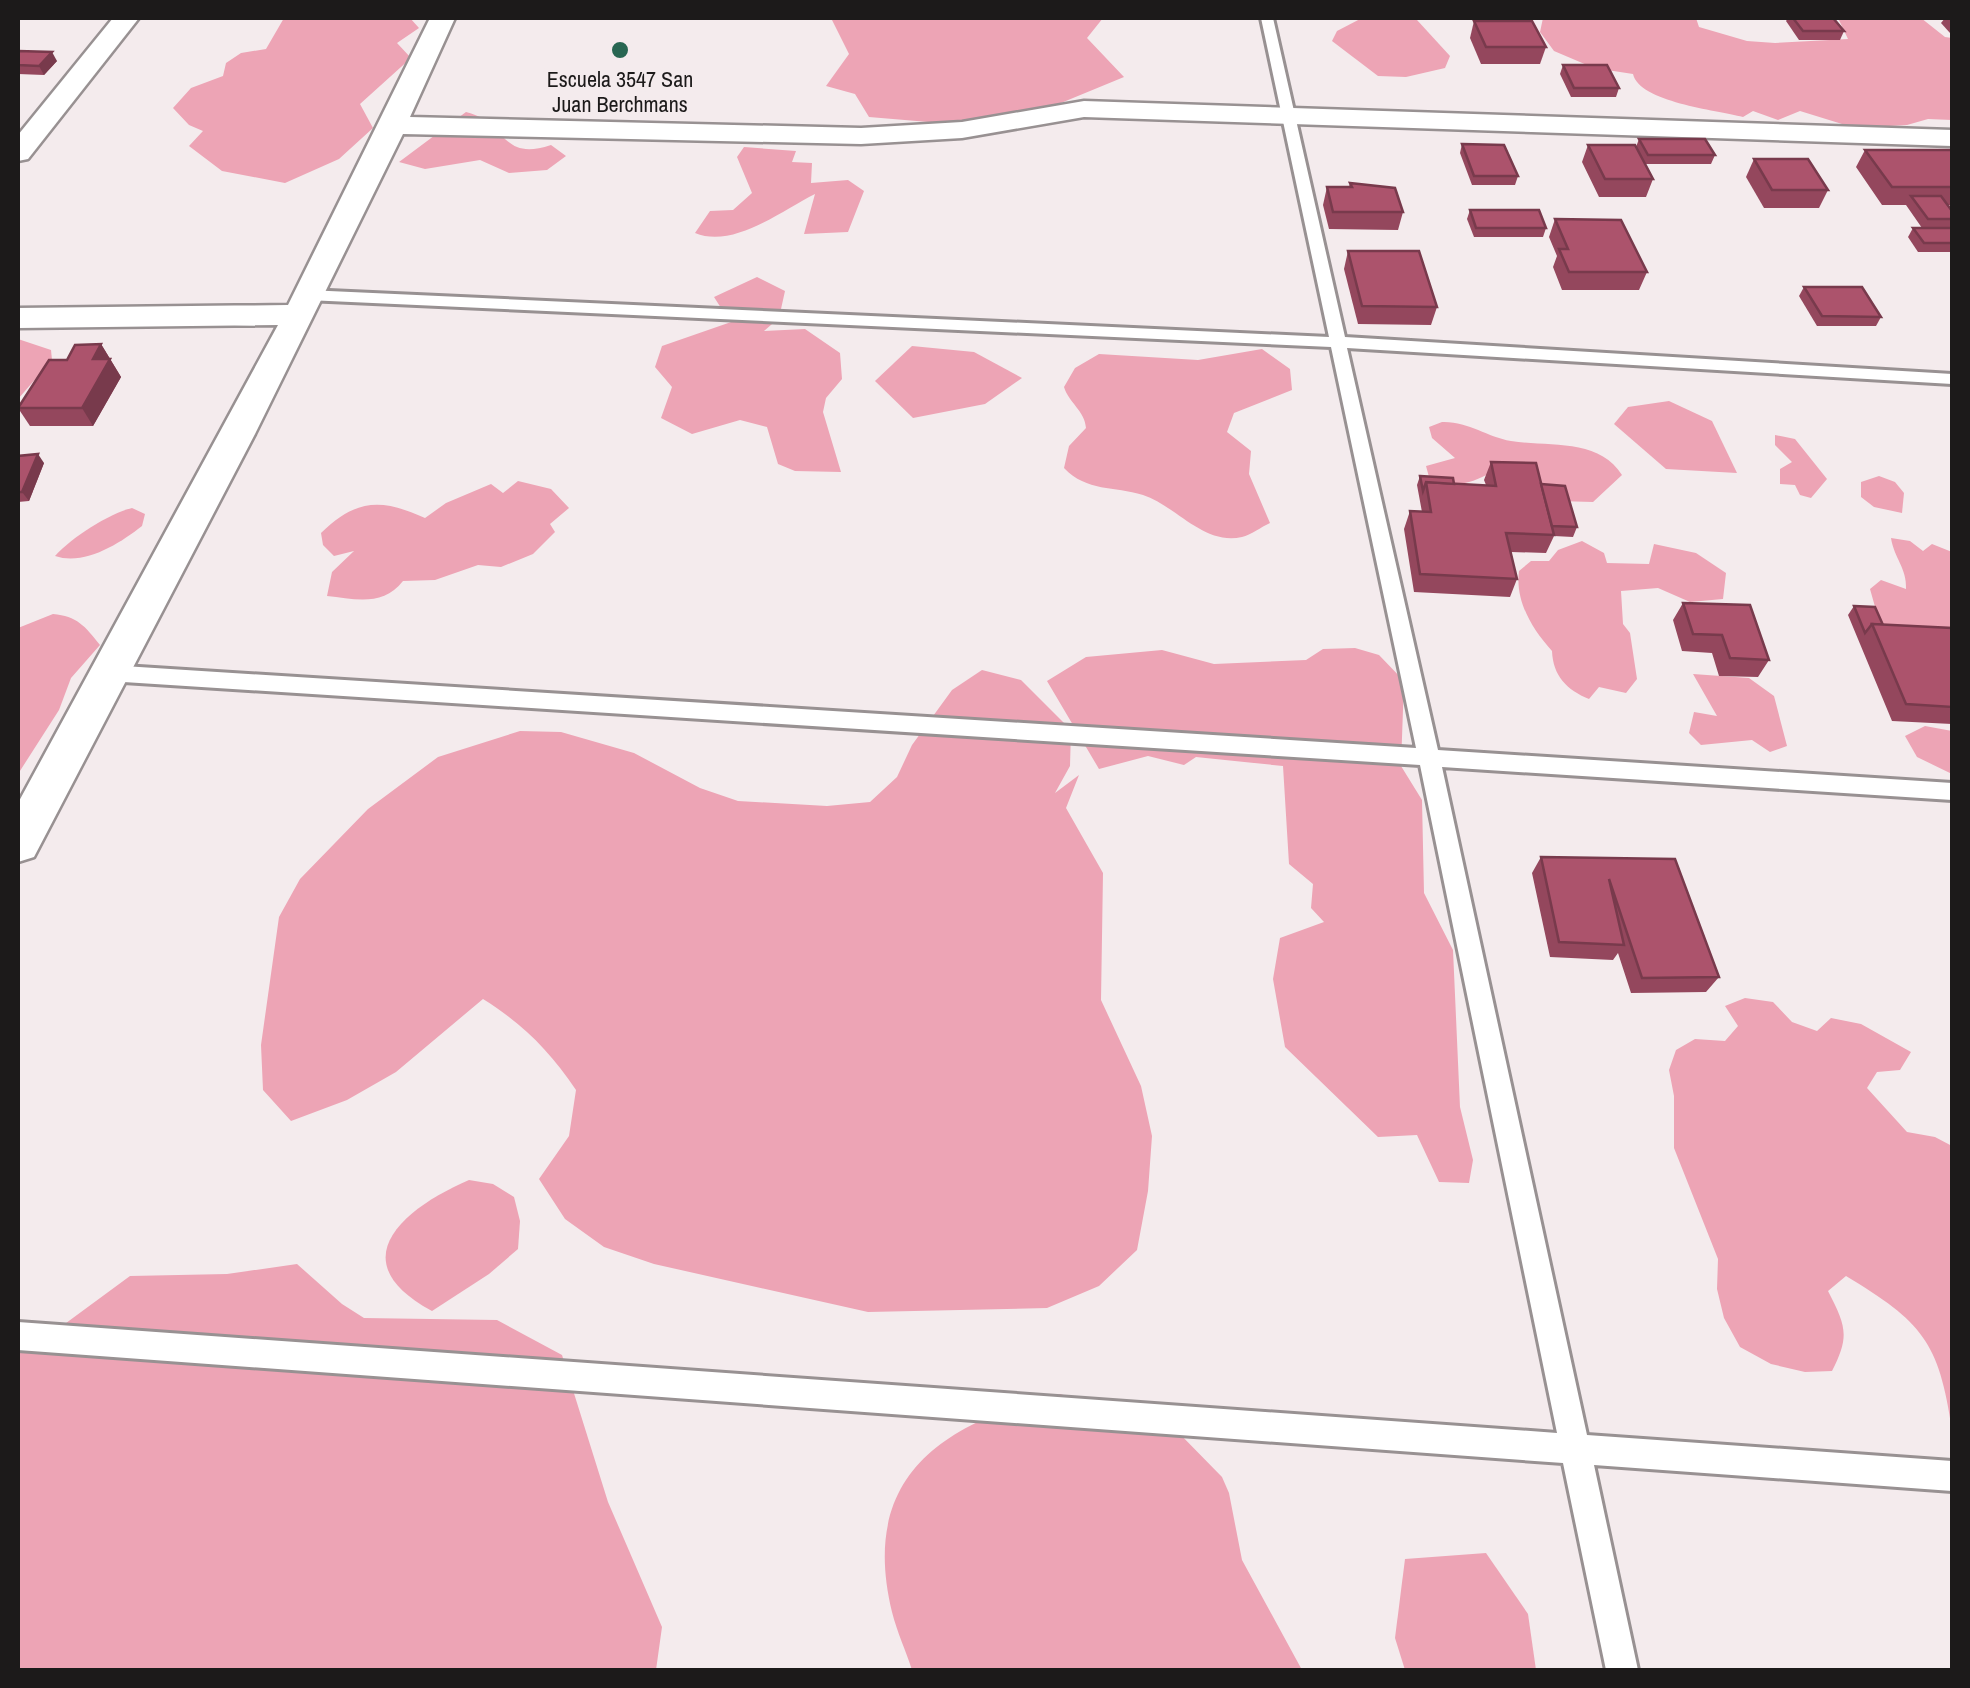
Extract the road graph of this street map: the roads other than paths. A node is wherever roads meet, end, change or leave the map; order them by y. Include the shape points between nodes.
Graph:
1 (126, 18) edge
2 (442, 18) edge
3 (1266, 18) edge
4 (1288, 116) junction
5 (395, 124) junction
6 (1952, 138) edge
7 (18, 153) edge
8 (302, 305) junction
9 (18, 318) edge
10 (1338, 342) junction
11 (1952, 378) edge
12 (108, 673) junction
13 (1429, 758) junction
14 (1952, 791) edge
15 (18, 844) edge
16 (18, 1336) edge
17 (1576, 1449) junction
18 (1952, 1476) edge
19 (1622, 1670) edge

1 - 7 street
2 - 5 street
3 - 4 lane
4 - 5 street via 1084,108 962,130 861,136
4 - 6 street
4 - 10 lane
5 - 8 street
8 - 9 street
8 - 10 lane
8 - 12 street
10 - 11 lane
10 - 13 lane
12 - 13 lane
12 - 15 street
13 - 14 lane
13 - 17 lane
16 - 17 lane
17 - 18 lane
17 - 19 lane

